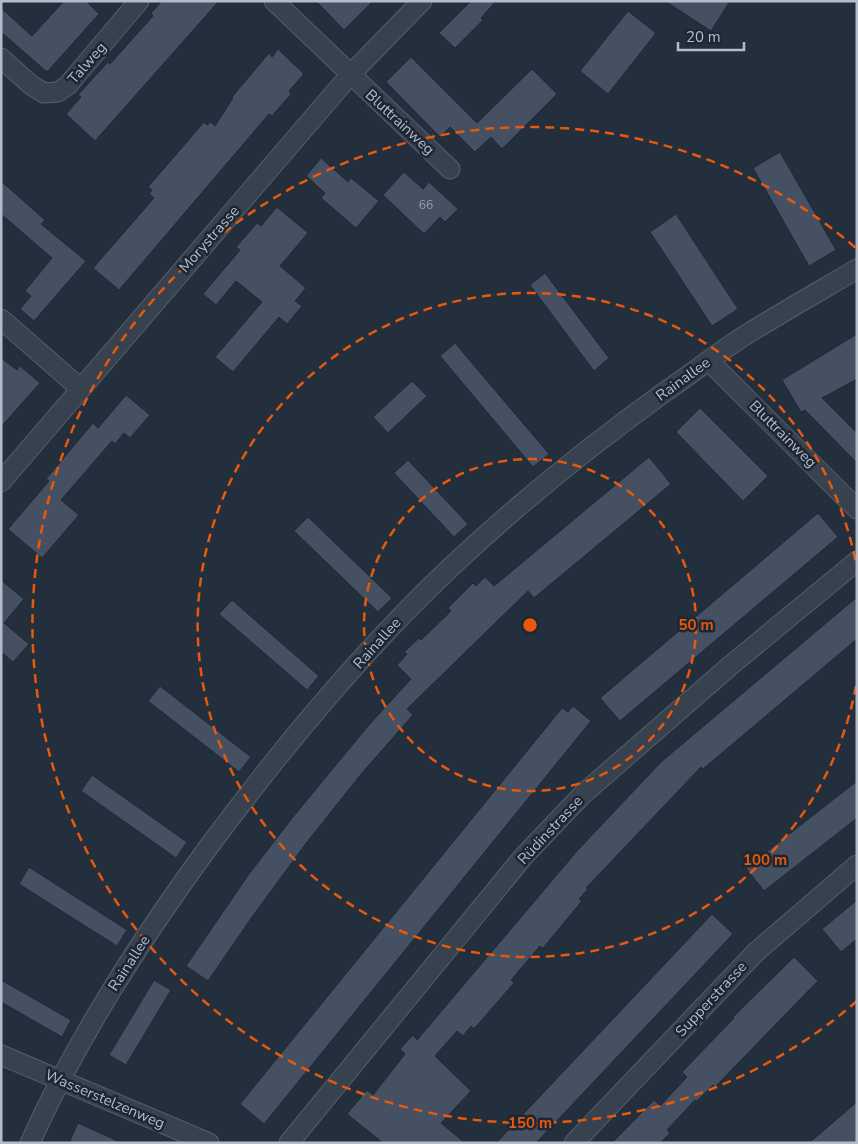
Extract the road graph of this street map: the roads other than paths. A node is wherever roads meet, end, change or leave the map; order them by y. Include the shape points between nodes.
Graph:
1 (139, 1) edge
2 (274, 1) edge
3 (422, 1) edge
4 (1, 58) edge
5 (350, 75) junction
6 (450, 169) dead end
7 (857, 269) edge
8 (1, 319) edge
9 (708, 361) junction
10 (81, 389) junction
11 (1, 482) edge
12 (857, 509) edge
13 (857, 561) edge
14 (857, 865) edge
15 (1, 1055) edge
16 (60, 1081) junction
17 (30, 1143) edge
18 (209, 1143) edge
19 (289, 1143) edge
20 (574, 1143) edge

1 - 4 street, Talweg via 68,85 58,92 44,93
2 - 5 street
3 - 5 street, Morystrasse
5 - 6 street, Bluttrainweg
5 - 10 street, Morystrasse
7 - 9 street, Rainallee
8 - 10 street
9 - 12 street, Bluttrainweg
9 - 16 street, Rainallee via 621,424 498,524 369,651 241,804 173,896 102,1004
10 - 11 street, Morystrasse
13 - 19 street, Rüdinstrasse via 583,794 523,857
14 - 20 street, Supperstrasse via 756,952
15 - 16 street, Wasserstelzenweg
16 - 17 street, Rainallee
16 - 18 street, Wasserstelzenweg

